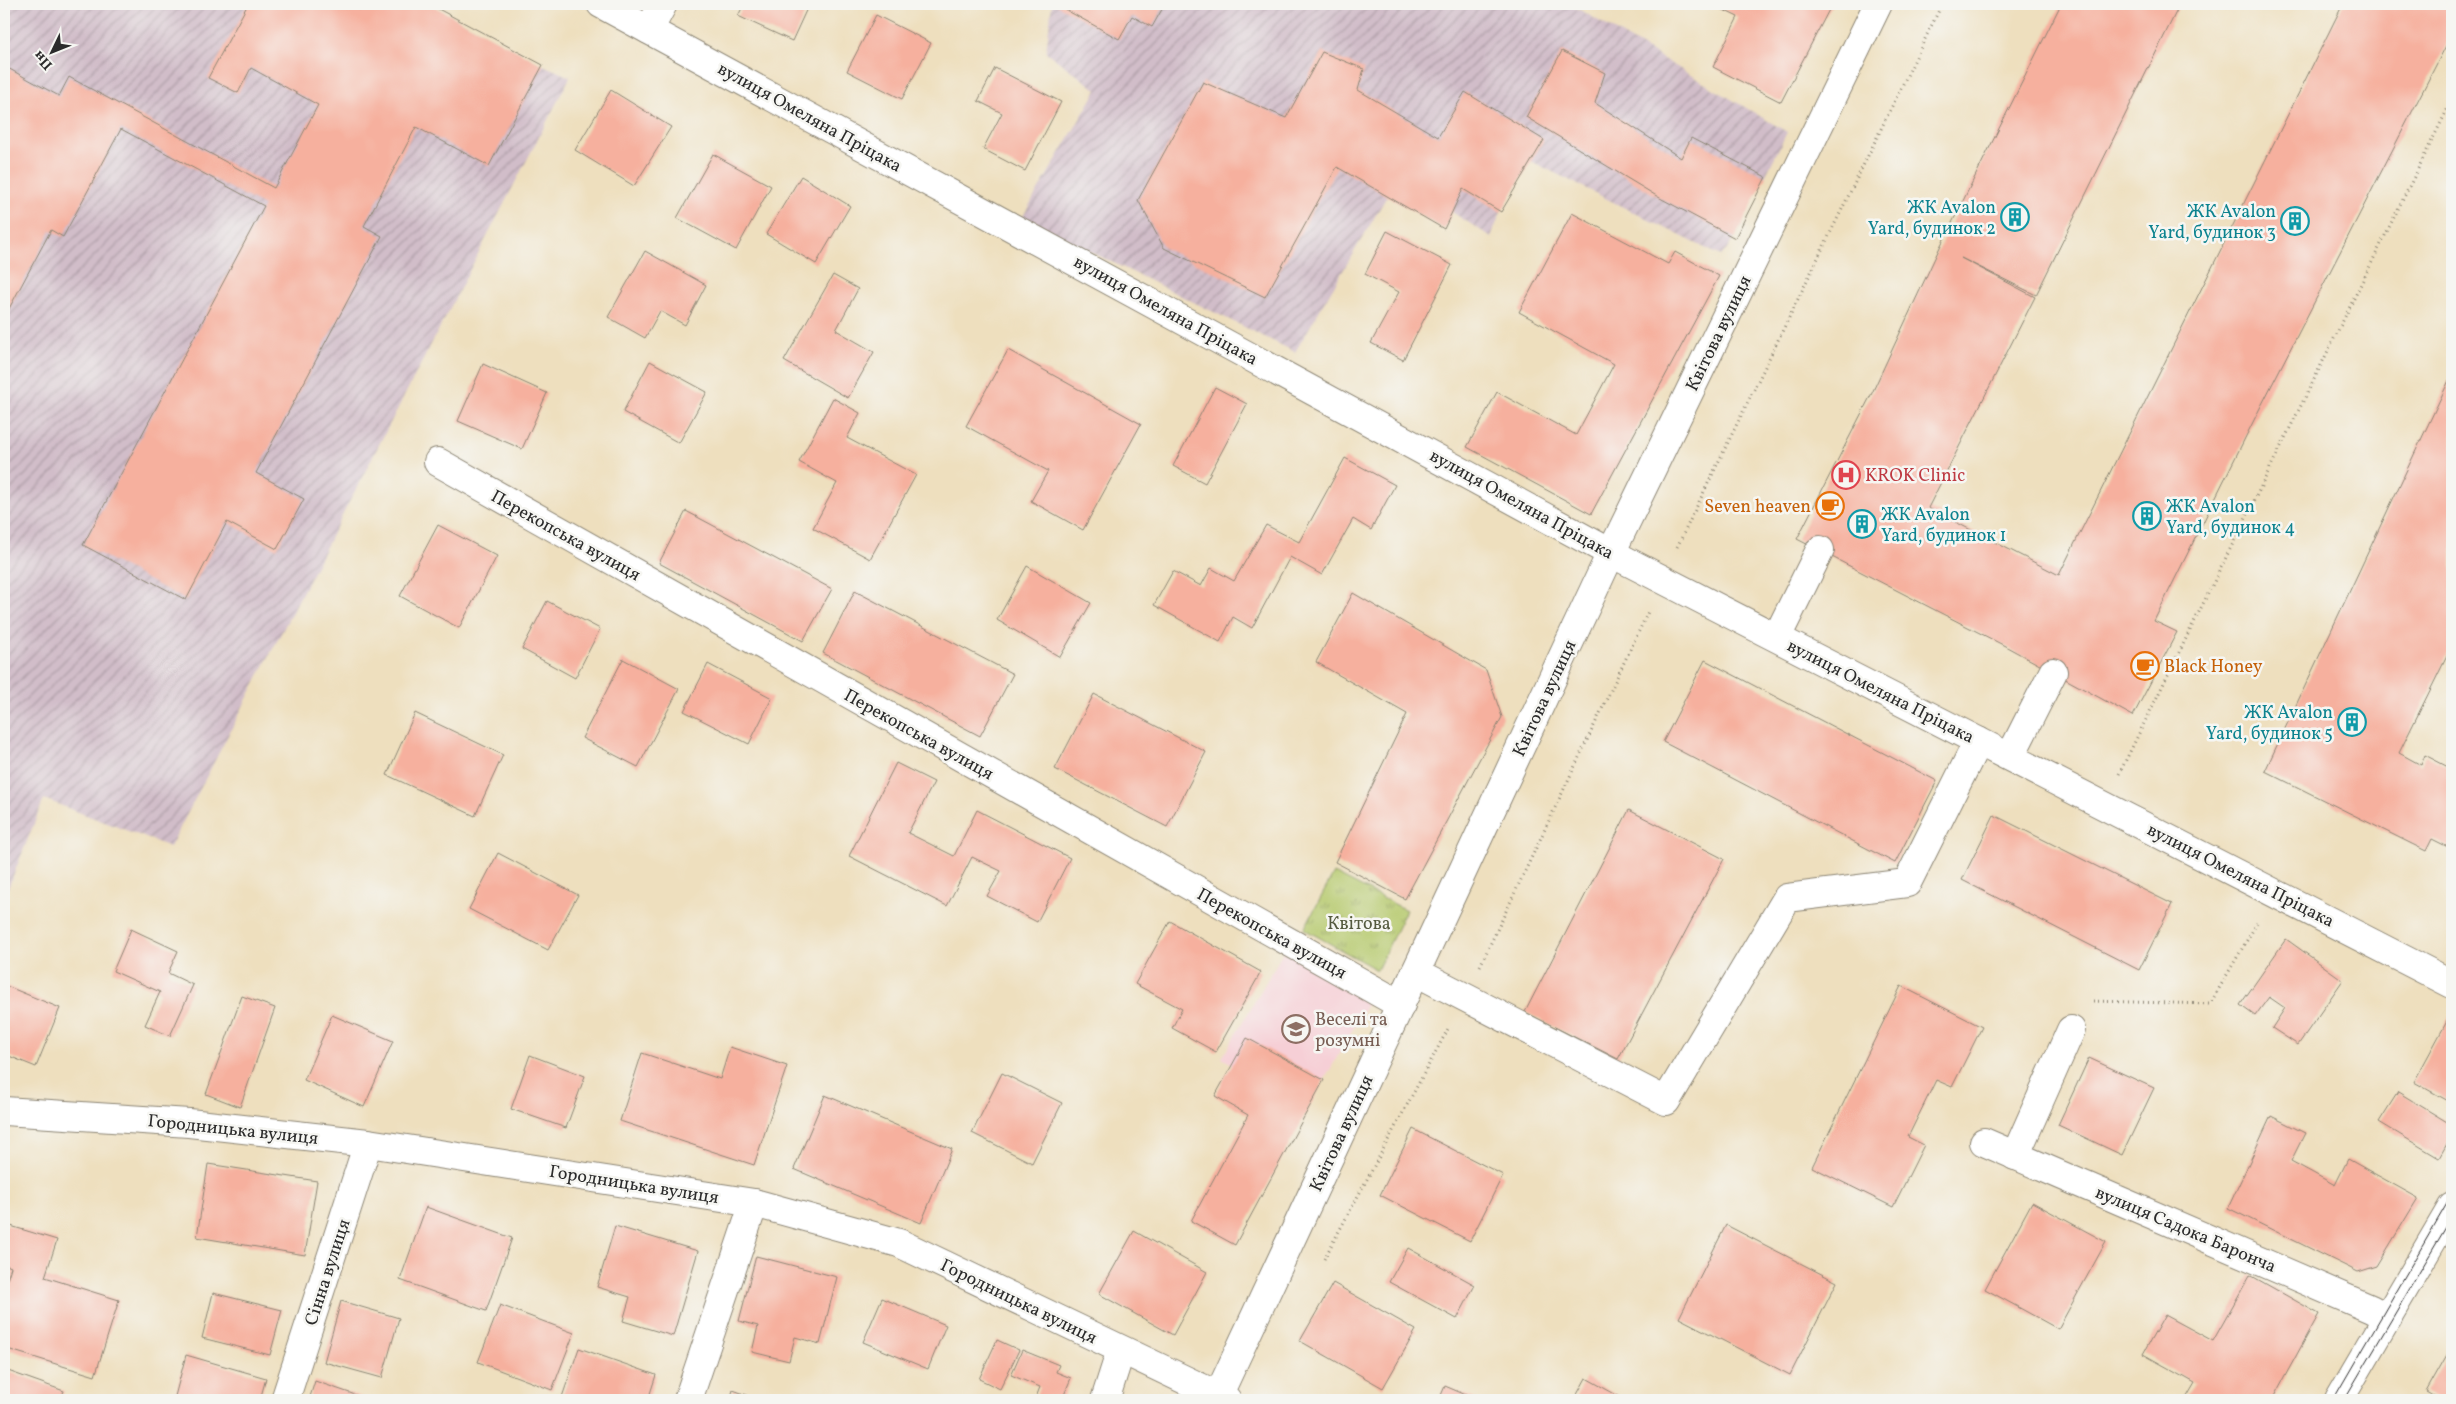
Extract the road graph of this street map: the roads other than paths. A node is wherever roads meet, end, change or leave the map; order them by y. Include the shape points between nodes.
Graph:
1 (602, 4) edge
2 (662, 4) edge
3 (1878, 4) edge
4 (649, 30) junction
5 (438, 462) dead end
6 (1820, 550) dead end
7 (1611, 553) junction
8 (1777, 637) junction
9 (2053, 672) dead end
10 (1978, 741) junction
11 (2014, 759) junction
12 (1416, 972) junction
13 (2452, 984) edge
14 (1401, 1005) junction
15 (2071, 1030) road end
16 (4, 1111) edge
17 (1984, 1142) dead end
18 (368, 1143) junction
19 (2015, 1156) junction
20 (754, 1202) junction
21 (2452, 1207) edge
22 (2388, 1318) junction
23 (1121, 1350) junction
24 (1223, 1398) edge
25 (285, 1400) edge
26 (688, 1400) edge
27 (1105, 1400) edge
28 (2340, 1400) edge

1 - 4 street, вулиця Омеляна Пріцака
2 - 4 street
3 - 7 street, Квітова вулиця
4 - 7 street, вулиця Омеляна Пріцака
5 - 14 street, Перекопська вулиця
6 - 8 street
7 - 8 street, вулиця Омеляна Пріцака
7 - 12 street, Квітова вулиця
8 - 10 street, вулиця Омеляна Пріцака
9 - 11 street
10 - 11 street, вулиця Омеляна Пріцака
10 - 12 street via 1907,883 1787,898 1666,1101
11 - 13 street, вулиця Омеляна Пріцака
12 - 14 street, Квітова вулиця
14 - 24 street, Квітова вулиця
15 - 19 street
16 - 18 street, Городницька вулиця via 189,1123
17 - 19 street, вулиця Садока Баронча
18 - 20 street, Городницька вулиця
18 - 25 street, Сінна вулиця
19 - 22 street, вулиця Садока Баронча
20 - 23 street, Городницька вулиця via 899,1243
20 - 26 street
21 - 22 street
22 - 28 street
23 - 24 street, Городницька вулиця
23 - 27 street

